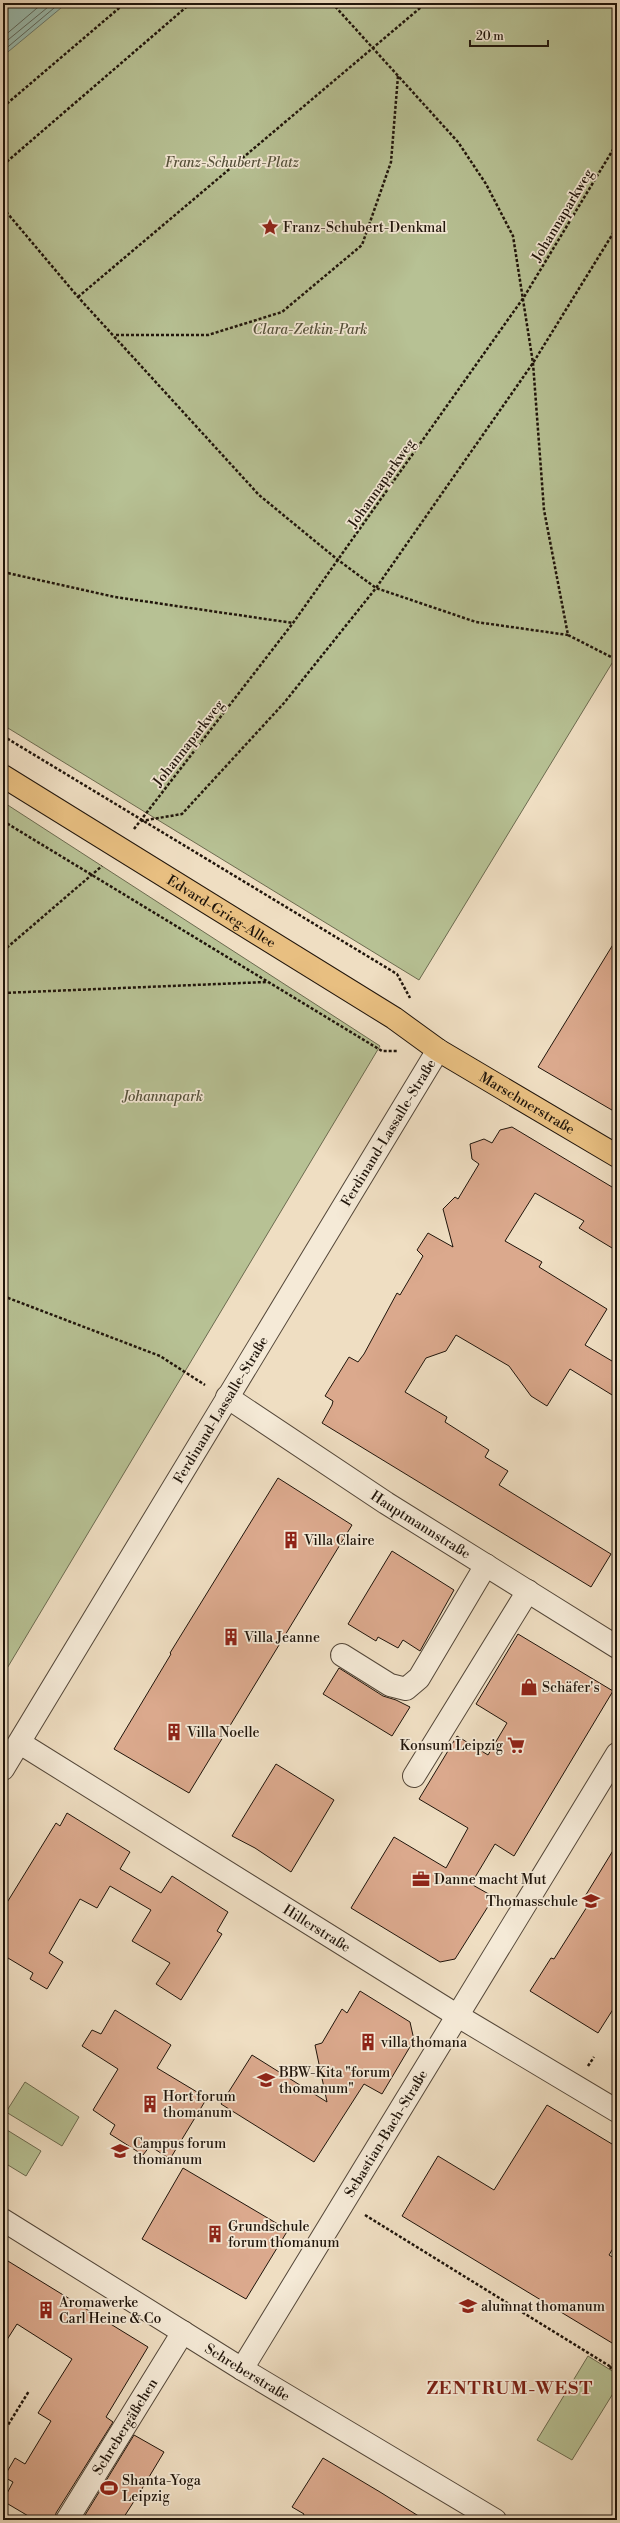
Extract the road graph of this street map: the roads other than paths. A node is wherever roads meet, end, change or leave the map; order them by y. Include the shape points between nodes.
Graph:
1 (3, 776) edge
2 (438, 1050) junction
3 (617, 1156) edge
4 (227, 1397) junction
5 (486, 1565) junction
6 (528, 1591) junction
7 (617, 1646) edge
8 (342, 1655) dead end
9 (20, 1743) junction
10 (617, 1754) edge
11 (3, 1769) edge
12 (414, 1776) dead end
13 (458, 2016) junction
14 (617, 2111) edge
15 (3, 2220) edge
16 (183, 2332) junction
17 (242, 2369) junction
18 (67, 2520) edge
19 (495, 2520) edge

1 - 2 main road, Edvard-Grieg-Allee via 394,1018
2 - 3 main road, Marschnerstraße
2 - 4 street, Ferdinand-Lassalle-Straße
4 - 5 street, Hauptmannstraße via 386,1503
4 - 9 street, Ferdinand-Lassalle-Straße
5 - 6 street, Hauptmannstraße
5 - 8 street via 419,1678 406,1689 390,1685
6 - 7 street, Hauptmannstraße
6 - 12 street
9 - 11 street, Ferdinand-Lassalle-Straße
9 - 13 street, Hillerstraße
10 - 13 street, Sebastian-Bach-Straße
13 - 14 street, Hillerstraße
13 - 17 street, Sebastian-Bach-Straße
15 - 16 street, Schreberstraße
16 - 17 street, Schreberstraße
16 - 18 street, Schrebergäßchen
17 - 19 street, Schreberstraße

